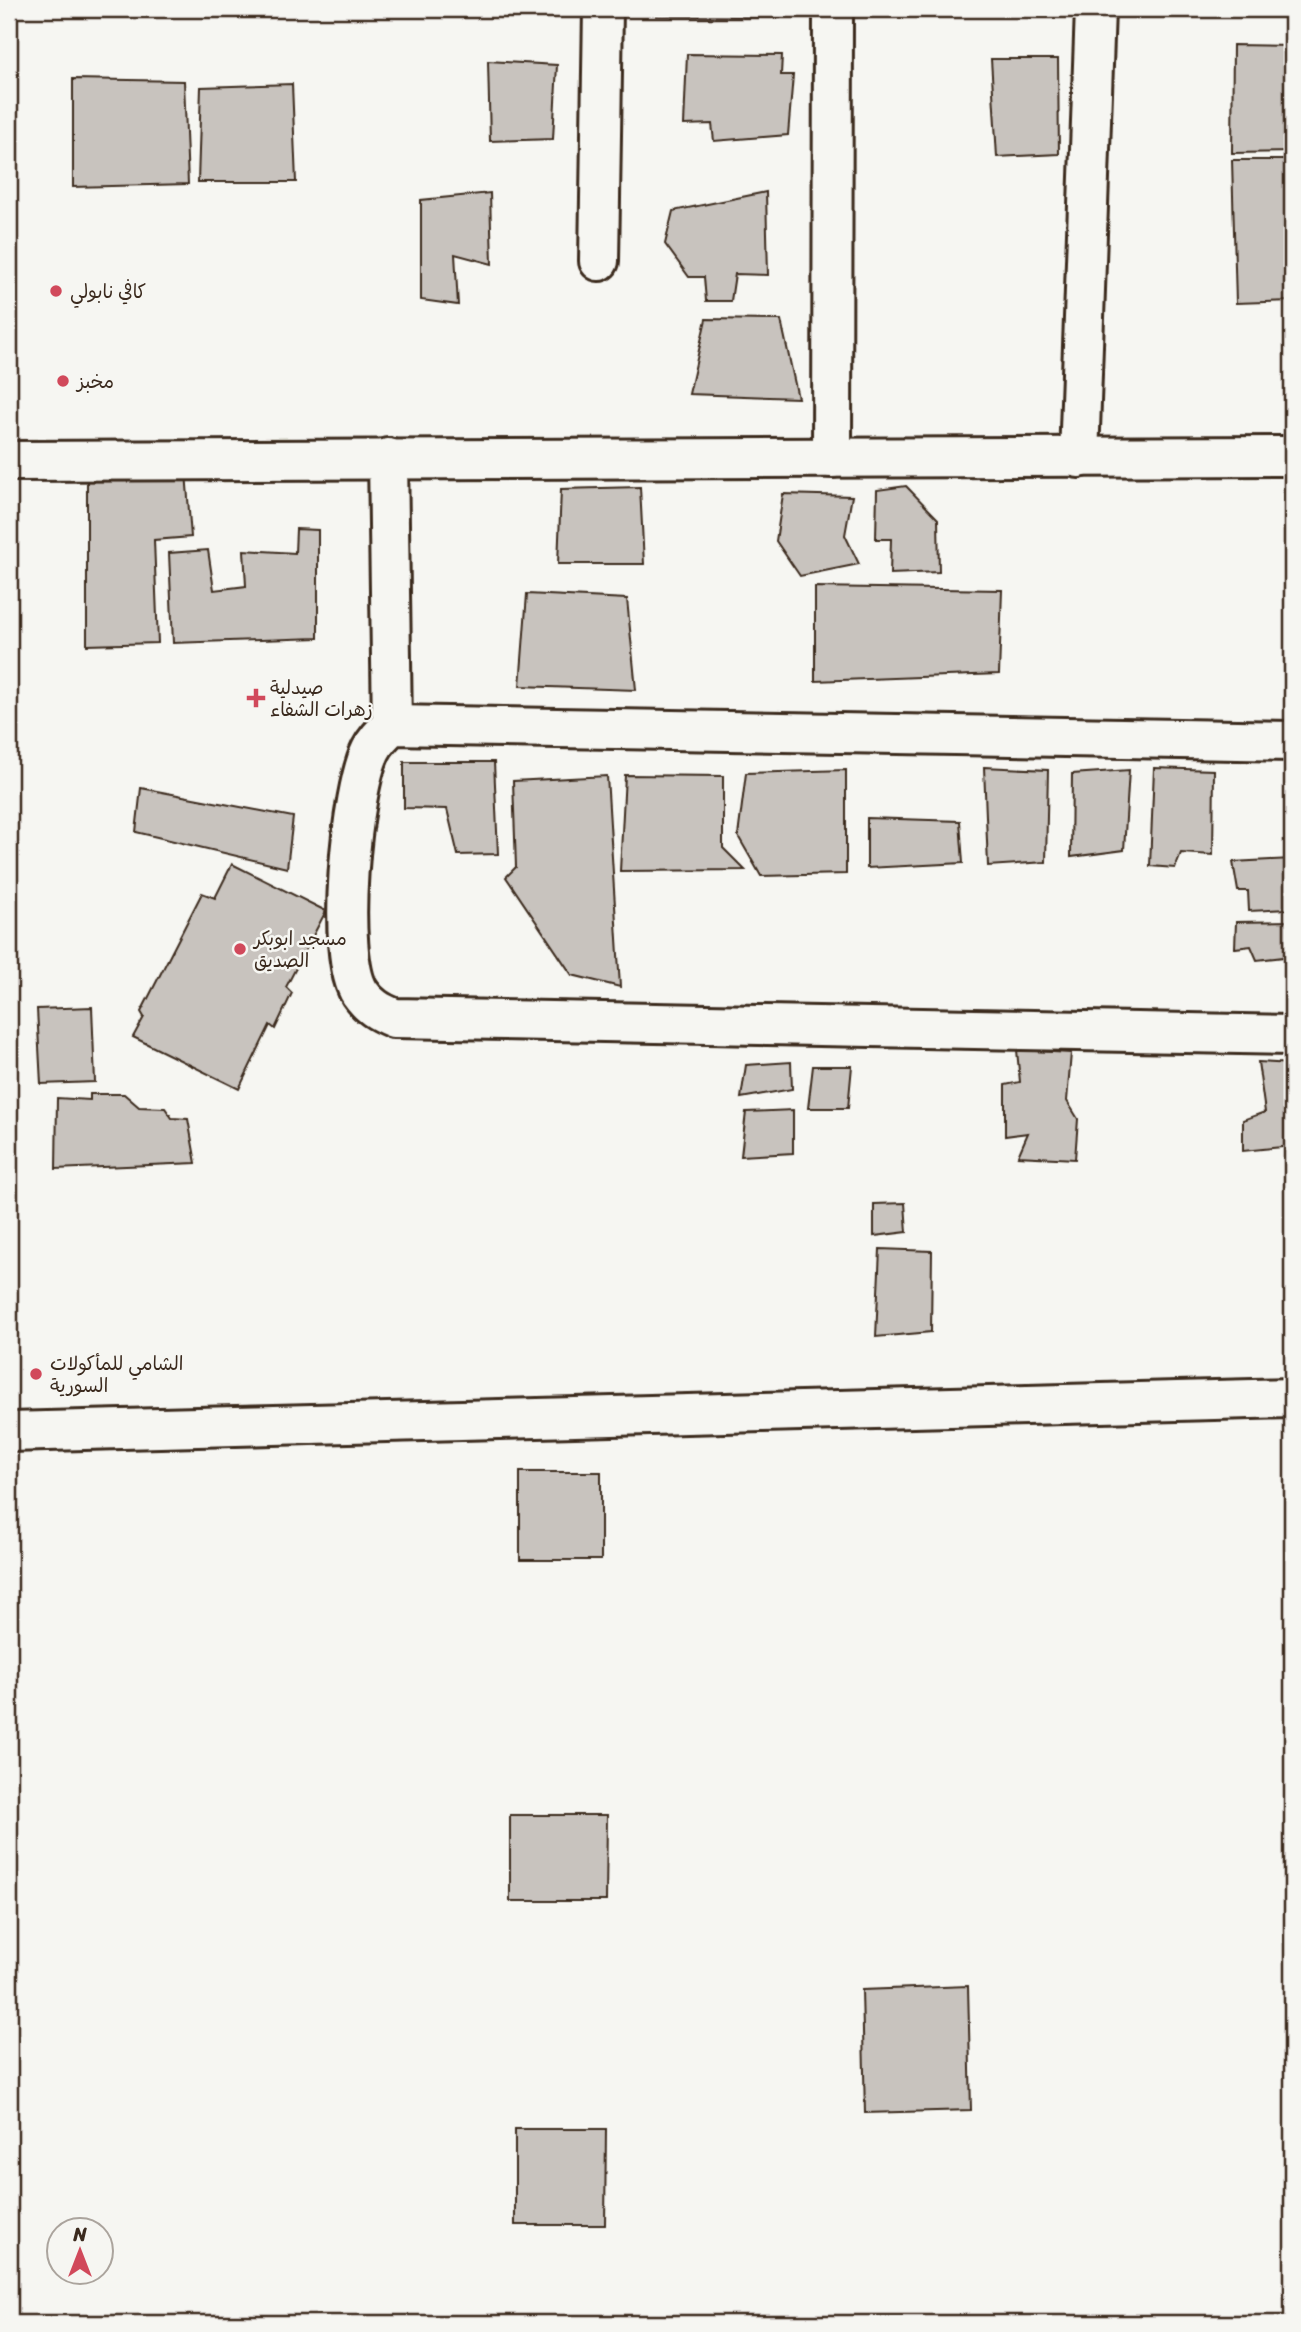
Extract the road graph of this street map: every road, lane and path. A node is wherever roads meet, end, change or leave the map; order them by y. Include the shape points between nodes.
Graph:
1 (603, 9) edge
2 (833, 9) edge
3 (1095, 9) edge
4 (599, 261) dead end
5 (1292, 456) edge
6 (388, 458) junction
7 (832, 458) junction
8 (1079, 458) junction
9 (9, 461) edge
10 (392, 725) junction
11 (1292, 741) edge
12 (1292, 1035) edge
13 (1292, 1398) edge
14 (9, 1432) edge

1 - 4 street
2 - 7 street
3 - 8 street
5 - 8 street
6 - 7 street
6 - 9 street
6 - 10 street
7 - 8 street
10 - 11 street
10 - 12 street via 370,750 360,786 347,902 359,991 376,1011 394,1018
13 - 14 street

